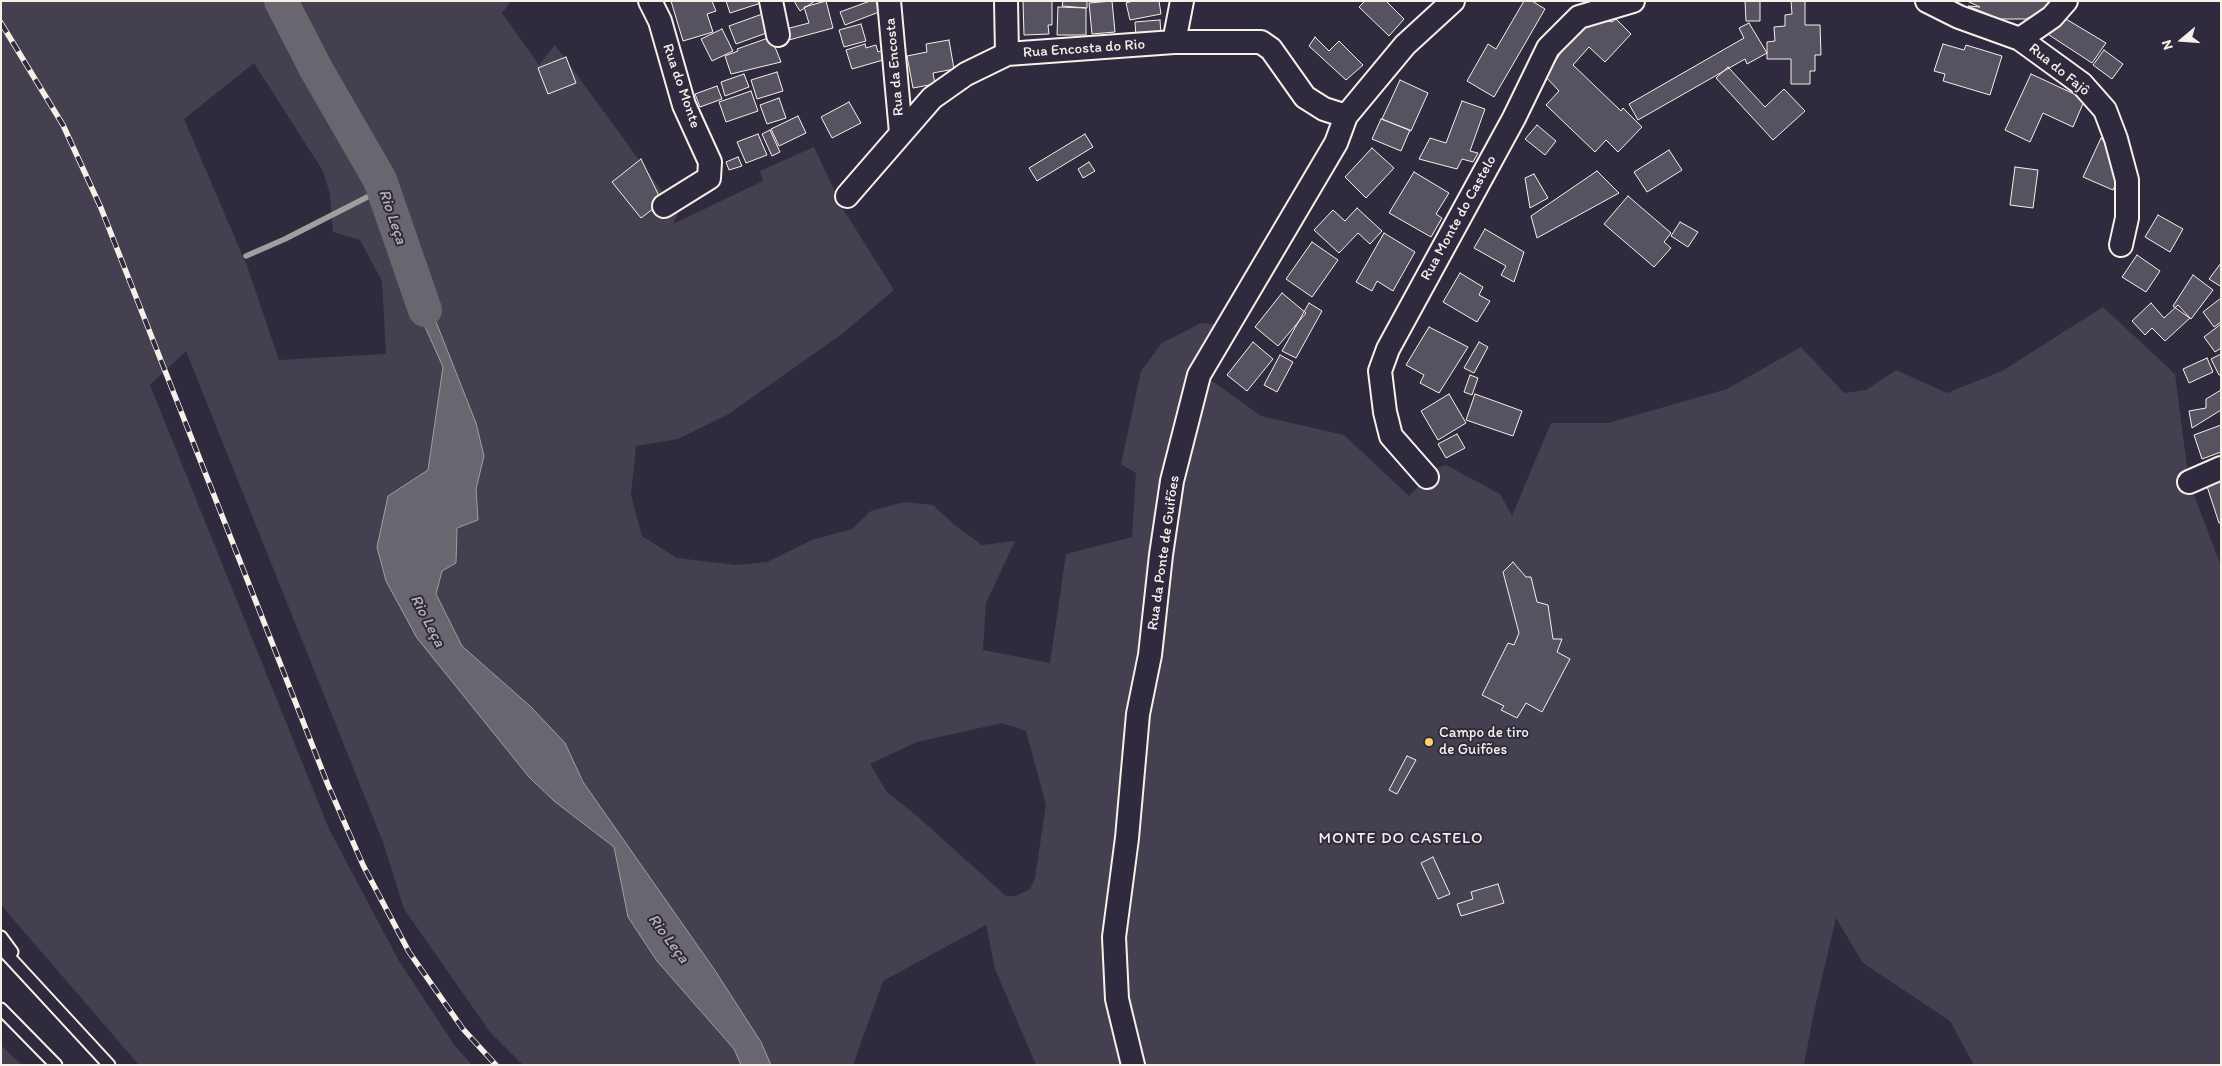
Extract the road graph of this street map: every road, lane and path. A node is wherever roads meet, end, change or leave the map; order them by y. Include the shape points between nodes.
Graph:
1 (650, 1) edge
2 (771, 1) edge
3 (889, 1) edge
4 (1006, 1) edge
5 (1182, 1) edge
6 (1454, 1) edge
7 (1633, 1) edge
8 (1926, 1) edge
9 (2066, 1) edge
10 (778, 35) dead end
11 (2020, 39) junction
12 (1174, 42) junction
13 (1006, 54) junction
14 (1346, 116) junction
15 (901, 133) junction
16 (847, 196) dead end
17 (664, 206) dead end
18 (2120, 245) dead end
19 (2221, 468) edge
20 (1427, 477) dead end
21 (2189, 482) dead end
22 (1, 936) edge
23 (1, 948) edge
24 (34, 982) junction
25 (1, 1008) edge
26 (56, 1065) edge
27 (109, 1065) edge
28 (1133, 1065) edge

1 - 17 street, Rua do Monte via 660,21 684,105 710,162 708,178
2 - 10 street
3 - 15 street, Rua da Encosta
4 - 13 street
5 - 12 street
6 - 14 street, Rua da Ponte de Guifões via 1405,45
7 - 20 street, Rua Monte do Castelo via 1579,17 1548,48 1514,118 1388,349 1380,371 1391,436
8 - 11 street, Rua do Fajô
9 - 11 street via 2052,16
11 - 18 street, Rua do Fajô via 2082,84 2105,110 2127,180 2127,218
12 - 13 street, Rua Encosta do Rio
12 - 14 street, Rua Encosta do Rio via 1261,42 1271,49 1305,98
13 - 15 street, Rua Encosta do Rio via 966,74 932,98
14 - 28 street, Rua da Ponte de Guifões via 1336,143 1199,375 1172,481 1150,655 1138,714 1114,937 1117,998
15 - 16 street, Rua Encosta do Rio
19 - 21 street
22 - 24 lane
23 - 24 lane
24 - 27 lane
25 - 26 lane

